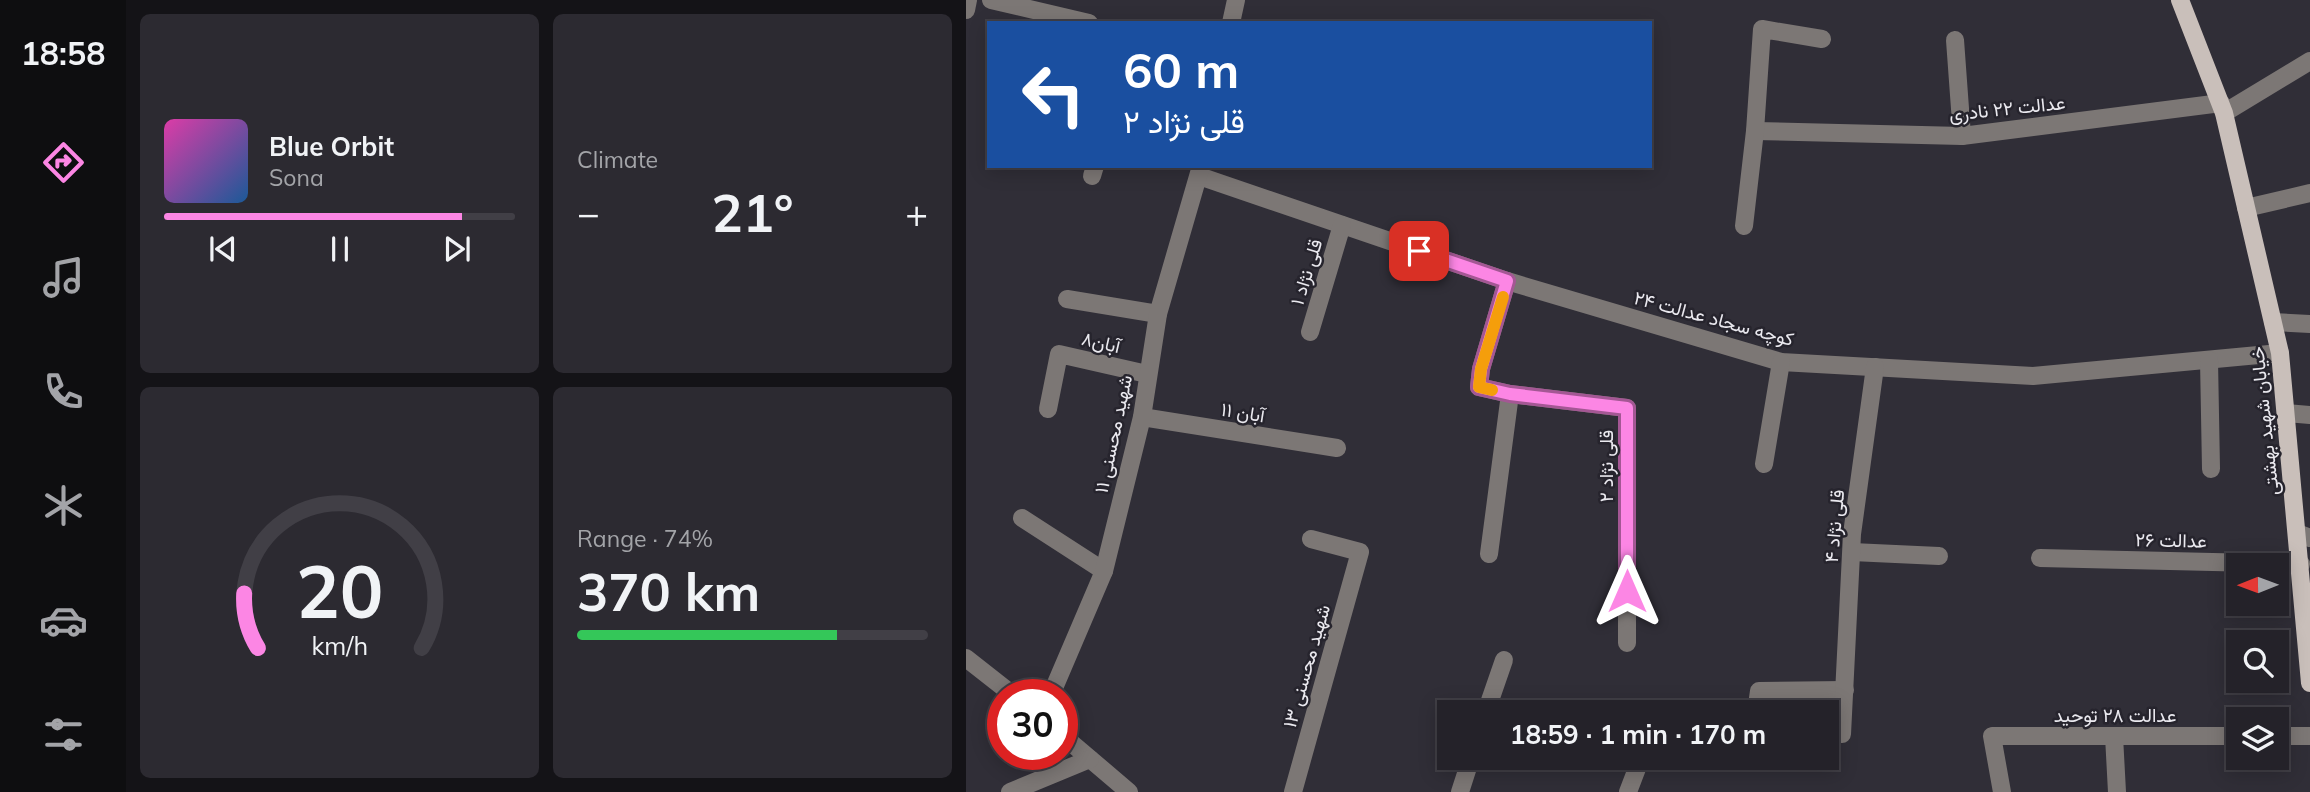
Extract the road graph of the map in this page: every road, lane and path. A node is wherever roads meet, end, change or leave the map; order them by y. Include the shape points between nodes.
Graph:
1 (968, 0) edge
2 (991, 0) edge
3 (1236, 0) edge
4 (2180, 0) edge
5 (966, 10) edge
6 (1080, 21) edge
7 (1232, 21) edge
8 (1822, 38) dead end
9 (1955, 40) dead end
10 (2310, 61) edge
11 (2223, 108) junction
12 (1755, 131) junction
13 (1962, 136) junction
14 (1200, 171) edge
15 (2310, 193) edge
16 (2246, 208) junction
17 (1342, 225) junction
18 (1745, 226) dead end
19 (1507, 281) junction
20 (1067, 299) dead end
21 (1158, 314) junction
22 (2273, 322) junction
23 (2310, 324) edge
24 (1310, 332) dead end
25 (2280, 353) junction
26 (2209, 360) junction
27 (1782, 362) junction
28 (1875, 367) junction
29 (1147, 374) junction
30 (1510, 394) junction
31 (1048, 409) dead end
32 (2286, 413) junction
33 (2310, 415) edge
34 (1142, 417) junction
35 (1337, 448) dead end
36 (1764, 464) dead end
37 (2211, 469) dead end
38 (1022, 518) dead end
39 (2303, 536) edge
40 (1311, 539) dead end
41 (1852, 552) junction
42 (1489, 554) dead end
43 (1939, 556) dead end
44 (2040, 558) dead end
45 (2301, 564) junction
46 (1104, 571) junction
47 (1627, 643) dead end
48 (966, 658) edge
49 (1504, 660) dead end
50 (993, 679) edge
51 (1058, 679) edge
52 (2310, 683) edge
53 (1845, 690) junction
54 (1490, 700) edge
55 (1758, 700) edge
56 (1842, 734) dead end
57 (2114, 736) junction
58 (2226, 736) edge
59 (2289, 736) edge
60 (2310, 736) edge
61 (1078, 749) edge
62 (1090, 759) junction
63 (1467, 770) edge
64 (1636, 770) edge
65 (1010, 792) edge
66 (1129, 792) edge
67 (1293, 792) edge
68 (1460, 792) edge
69 (1628, 792) edge
70 (2002, 792) edge
71 (2117, 792) edge

1 - 5 street
2 - 6 street
3 - 7 street
4 - 11 main road, خیابان شهید بهشتی
8 - 12 street via 1762,29
9 - 13 street
10 - 11 street
11 - 13 street, عدالت ۲۲ نادری
11 - 16 main road, خیابان شهید بهشتی
12 - 13 street, عدالت ۲۲ نادری
12 - 18 street
14 - 17 street, کوچه سجاد عدالت ۲۴
14 - 21 street, شهید محسنی ۱۱
15 - 16 street
16 - 22 main road, خیابان شهید بهشتی
17 - 19 street, کوچه سجاد عدالت ۲۴
17 - 24 street, قلی نژاد ۱
19 - 27 street, کوچه سجاد عدالت ۲۴
19 - 30 street, قلی نژاد ۲ via 1479,387
20 - 21 street
21 - 29 street, شهید محسنی ۱۱
22 - 23 street
22 - 25 main road, خیابان شهید بهشتی
25 - 26 street, کوچه سجاد عدالت ۲۴
25 - 32 main road, خیابان شهید بهشتی
26 - 28 street, کوچه سجاد عدالت ۲۴ via 2033,376
26 - 37 street
27 - 28 street, کوچه سجاد عدالت ۲۴
27 - 36 street
28 - 41 street, قلی نژاد ۴
29 - 31 street, آبان۸ via 1059,354
29 - 34 street, شهید محسنی ۱۱
30 - 42 street
30 - 47 street, قلی نژاد ۲ via 1627,408
32 - 33 street
32 - 39 main road, خیابان شهید بهشتی
34 - 35 street, آبان ۱۱
34 - 46 street, شهید محسنی ۱۱
38 - 46 street
39 - 45 main road, خیابان شهید بهشتی
40 - 67 street, شهید محسنی ۱۳ via 1360,552
41 - 43 street
41 - 53 street, قلی نژاد ۴
44 - 45 street, عدالت ۲۶
45 - 52 main road, خیابان شهید بهشتی
46 - 51 street, شهید محسنی ۱۱
48 - 50 street
49 - 54 street
53 - 55 street via 1759,691
53 - 56 street, قلی نژاد ۴
57 - 58 street, عدالت ۲۸ توحید
57 - 70 street, عدالت ۲۸ توحید via 1992,736
57 - 71 street
59 - 60 street
61 - 62 street
62 - 65 street
62 - 66 street
63 - 68 street
64 - 69 street

